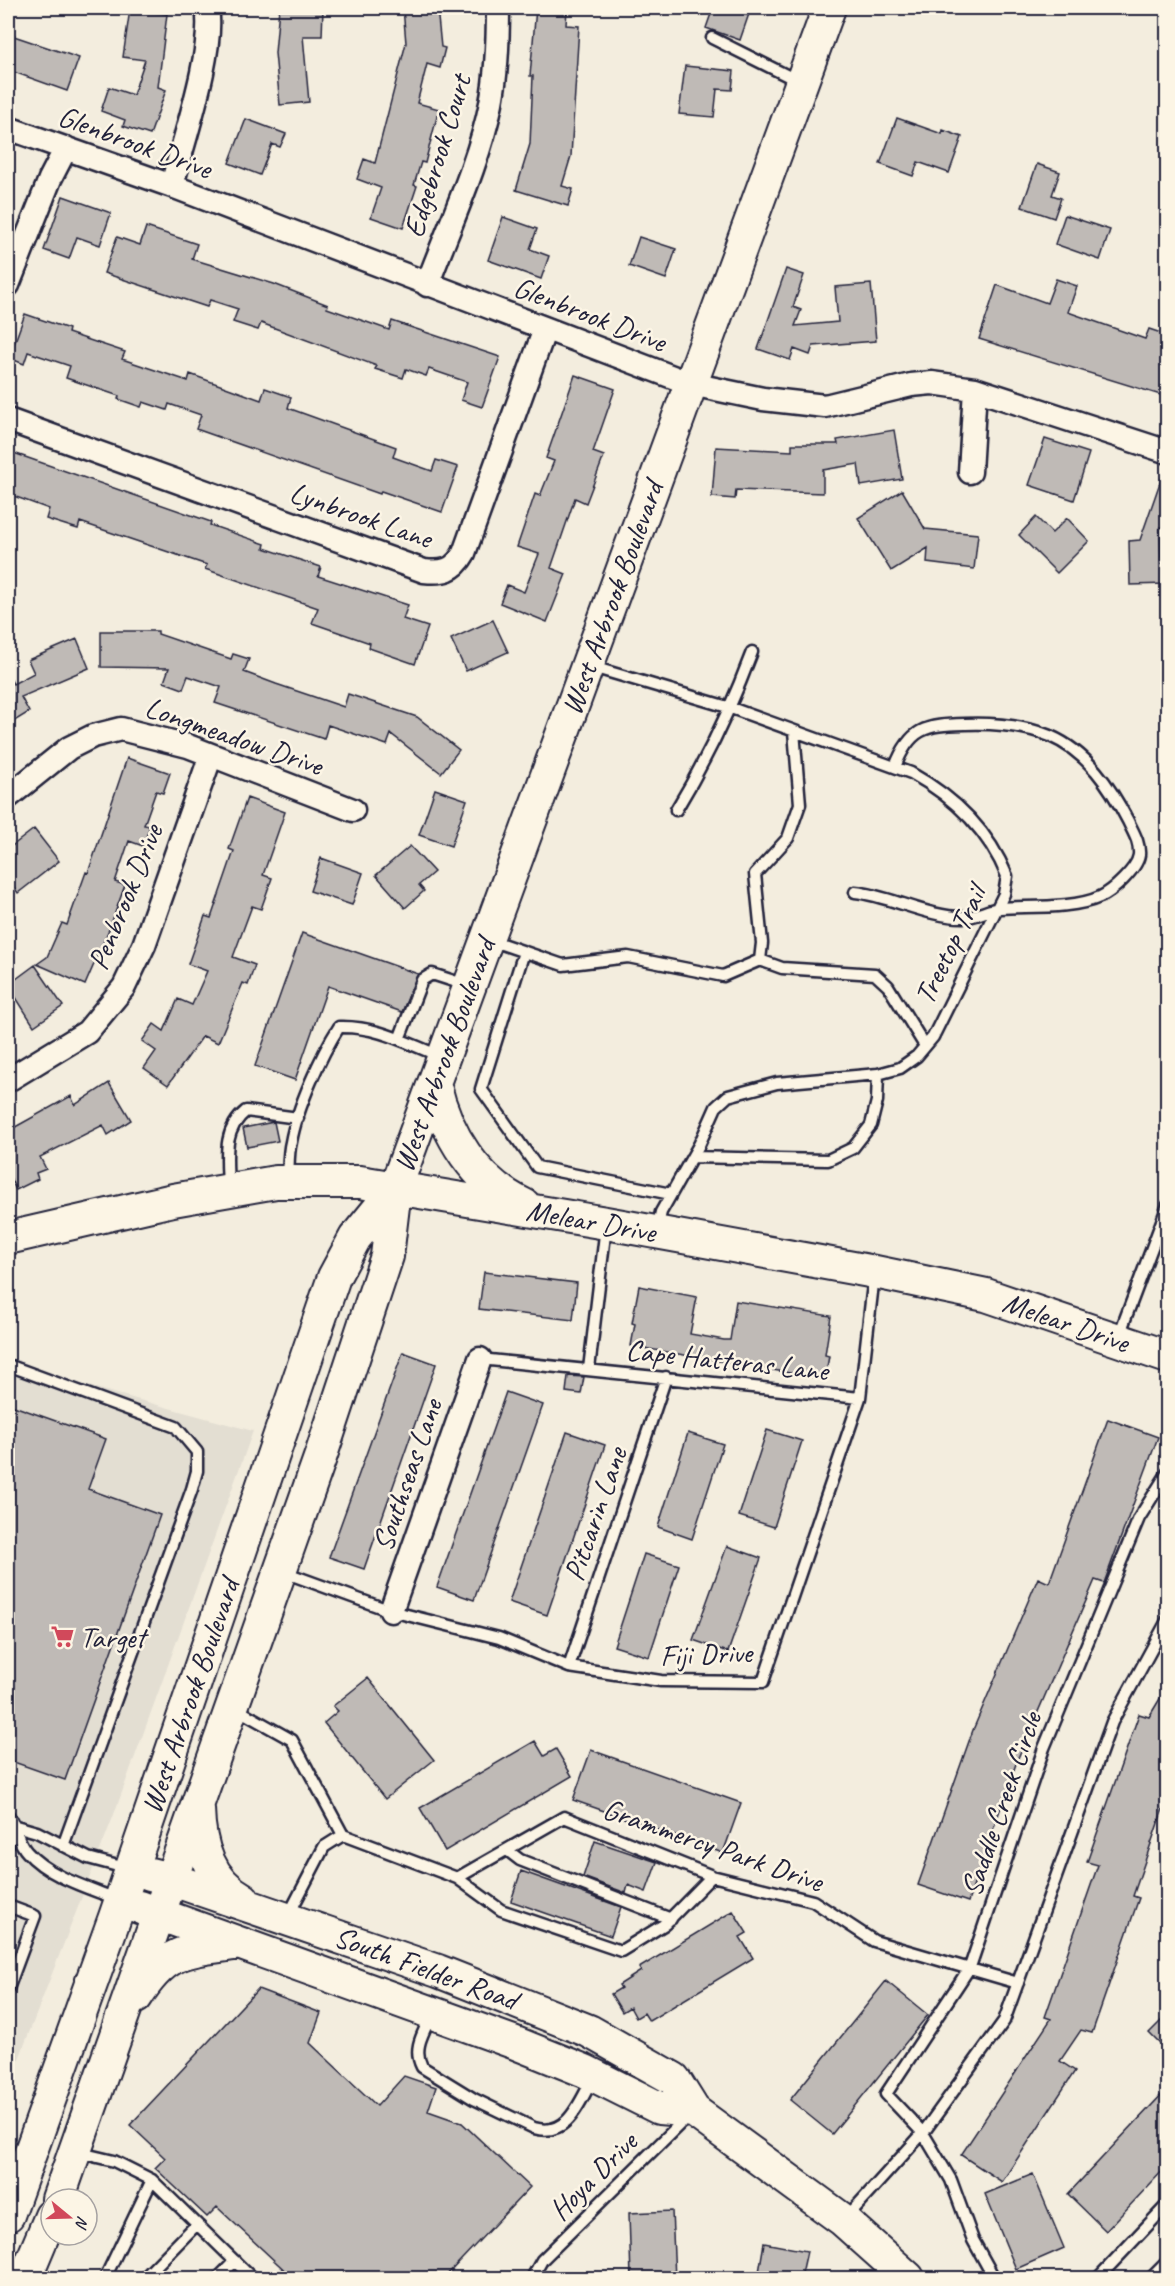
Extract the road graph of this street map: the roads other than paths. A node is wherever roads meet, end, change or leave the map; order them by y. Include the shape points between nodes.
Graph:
1 (207, 8) edge
2 (498, 8) edge
3 (829, 8) edge
4 (712, 38) dead end
5 (801, 82) junction
6 (8, 128) edge
7 (66, 148) junction
8 (172, 186) junction
9 (8, 285) edge
10 (427, 285) junction
11 (545, 329) junction
12 (691, 384) junction
13 (975, 389) junction
14 (8, 420) edge
15 (1167, 452) edge
16 (970, 472) dead end
17 (752, 652) dead end
18 (587, 665) junction
19 (731, 708) junction
20 (794, 731) junction
21 (211, 755) junction
22 (895, 767) junction
23 (8, 797) edge
24 (352, 810) dead end
25 (676, 810) dead end
26 (855, 892) dead end
27 (996, 909) junction
28 (487, 939) junction
29 (524, 952) junction
30 (760, 960) junction
31 (470, 986) junction
32 (400, 1037) junction
33 (925, 1046) junction
34 (439, 1070) junction
35 (878, 1074) junction
36 (8, 1080) edge
37 (298, 1118) junction
38 (692, 1157) junction
39 (288, 1182) junction
40 (395, 1189) junction
41 (228, 1190) junction
42 (671, 1194) junction
43 (1167, 1207) edge
44 (538, 1211) junction
45 (606, 1223) junction
46 (656, 1232) junction
47 (8, 1238) edge
48 (875, 1272) junction
49 (1118, 1339) junction
50 (1167, 1357) edge
51 (480, 1359) joint
52 (8, 1365) edge
53 (590, 1369) junction
54 (666, 1377) junction
55 (860, 1398) junction
56 (1167, 1472) edge
57 (281, 1571) junction
58 (391, 1611) junction
59 (1167, 1619) edge
60 (569, 1667) junction
61 (232, 1706) junction
62 (198, 1803) junction
63 (8, 1815) edge
64 (16, 1826) junction
65 (343, 1836) junction
66 (8, 1844) edge
67 (63, 1846) junction
68 (507, 1850) junction
69 (132, 1870) junction
70 (712, 1876) junction
71 (457, 1878) junction
72 (170, 1879) junction
73 (121, 1901) junction
74 (8, 1906) edge
75 (158, 1914) junction
76 (274, 1915) junction
77 (671, 1919) junction
78 (242, 1943) junction
79 (970, 1967) junction
80 (1018, 1983) junction
81 (8, 1989) edge
82 (433, 2012) junction
83 (122, 2020) junction
84 (594, 2076) junction
85 (694, 2111) junction
86 (923, 2133) junction
87 (76, 2152) junction
88 (152, 2180) junction
89 (63, 2187) edge
90 (1167, 2204) edge
91 (8, 2215) edge
92 (843, 2220) junction
93 (197, 2224) junction
94 (39, 2245) edge
95 (1167, 2261) edge
96 (235, 2262) junction
97 (25, 2278) edge
98 (105, 2278) edge
99 (144, 2278) edge
100 (218, 2278) edge
101 (252, 2278) edge
102 (532, 2278) edge
103 (908, 2278) edge
104 (994, 2278) edge
105 (1098, 2278) edge
106 (1151, 2278) edge

1 - 8 street via 210,20 206,53
2 - 10 street, Edgebrook Court via 490,104
3 - 5 street, West Arbrook Boulevard
4 - 5 lane
5 - 12 street, West Arbrook Boulevard
6 - 7 street, Glenbrook Drive
7 - 8 street, Glenbrook Drive
7 - 9 street
8 - 10 street, Glenbrook Drive
10 - 11 street, Glenbrook Drive
11 - 12 street, Glenbrook Drive
11 - 14 street, Lynbrook Lane via 464,554 457,566 441,573 424,571
12 - 13 street, Glenbrook Drive via 763,399 825,406 911,385 932,383
12 - 18 street, West Arbrook Boulevard
13 - 15 street, Glenbrook Drive
13 - 16 street
17 - 19 lane
18 - 19 lane, Treetop Trail
18 - 28 street, West Arbrook Boulevard
19 - 20 lane, Treetop Trail
19 - 25 lane via 706,761
20 - 22 lane, Treetop Trail
20 - 30 lane via 800,804 788,838 755,874
21 - 23 street, Longmeadow Drive via 121,729 93,736 69,748
21 - 24 street, Longmeadow Drive
21 - 36 street, Penbrook Drive via 144,945 124,987 87,1032
22 - 27 lane, Treetop Trail via 939,788 978,826 1008,876
22 - 27 lane via 902,749 925,728 1011,725 1051,736 1085,760 1112,790 1136,837 1136,865 1100,897 1069,904
26 - 27 lane via 966,917
27 - 33 lane, Treetop Trail
28 - 29 lane
28 - 31 street, West Arbrook Boulevard
29 - 30 lane via 563,965 628,957 723,976
29 - 42 lane via 481,1089 537,1167
30 - 33 lane via 782,968 875,975 888,986
31 - 32 lane via 432,974 422,980
31 - 34 street, West Arbrook Boulevard
32 - 34 lane
32 - 37 lane via 360,1026 339,1027 328,1044
33 - 35 lane, Treetop Trail via 900,1068
34 - 40 street, West Arbrook Boulevard
34 - 44 street via 441,1112 455,1142 502,1195
35 - 38 lane, Treetop Trail via 777,1083 728,1096 716,1107
35 - 38 lane via 878,1101 871,1125 853,1148 828,1160
37 - 39 lane via 290,1142
37 - 41 lane via 246,1111 235,1120 226,1146
38 - 42 lane, Treetop Trail
39 - 40 street, Melear Drive via 360,1182
39 - 41 street, Melear Drive
40 - 44 street, Melear Drive
40 - 57 street, West Arbrook Boulevard via 387,1256
40 - 69 street, West Arbrook Boulevard via 355,1238 334,1277
41 - 47 street, Melear Drive
42 - 46 lane, Treetop Trail
43 - 49 lane
44 - 45 street, Melear Drive
45 - 46 street, Melear Drive
45 - 53 lane, Cape Hatteras Lane
46 - 48 street, Melear Drive
48 - 49 street, Melear Drive via 986,1295
48 - 55 lane, Fiji Drive
49 - 50 street, Melear Drive
51 - 53 lane, Cape Hatteras Lane
51 - 58 street, Southseas Lane
52 - 67 lane via 176,1427 197,1452 192,1489
53 - 54 lane, Cape Hatteras Lane
54 - 55 lane, Cape Hatteras Lane
54 - 60 lane, Pitcarin Lane
55 - 60 lane, Fiji Drive via 763,1682 661,1682
56 - 79 lane, Saddle Creek Circle via 1139,1518 1044,1748
57 - 58 lane, Fiji Drive
57 - 61 street, West Arbrook Boulevard
58 - 60 lane, Fiji Drive via 500,1638
59 - 80 lane via 1112,1722
61 - 62 street, West Arbrook Boulevard
61 - 65 lane via 292,1740
62 - 72 street, West Arbrook Boulevard
62 - 76 street via 202,1845 220,1881 234,1894
63 - 64 lane
64 - 66 lane
64 - 67 lane
64 - 73 lane via 26,1852 74,1882
65 - 71 lane
65 - 76 lane via 324,1847
67 - 69 lane via 88,1858
68 - 70 lane, Grammercy Park Drive via 564,1817
68 - 71 lane, Grammercy Park Drive
68 - 77 lane via 520,1860
69 - 72 street, South Fielder Road
69 - 73 street, West Arbrook Boulevard
70 - 77 lane
70 - 79 lane, Grammercy Park Drive via 813,1902 874,1941
71 - 77 lane via 501,1910 621,1951
72 - 75 street, West Arbrook Boulevard
72 - 76 street, South Fielder Road
73 - 75 street, South Fielder Road
73 - 91 street, West Arbrook Boulevard
74 - 81 lane via 35,1916
75 - 78 street, South Fielder Road
75 - 83 street, West Arbrook Boulevard
76 - 85 street, South Fielder Road via 438,1971 589,2031 674,2079
78 - 82 street, South Fielder Road
78 - 83 street via 185,1950 174,1956 147,1979
79 - 80 lane, Grammercy Park Drive
79 - 86 lane, Saddle Creek Circle via 886,2094
80 - 86 lane via 1005,2021
82 - 84 street, South Fielder Road
82 - 84 lane via 417,2048 422,2067 448,2085 534,2128 558,2128 570,2120
83 - 87 street, West Arbrook Boulevard
84 - 85 street, South Fielder Road via 659,2108
85 - 92 street, South Fielder Road
85 - 102 lane, Hoya Drive via 542,2260
86 - 92 lane
86 - 104 lane, Saddle Creek Circle via 951,2180 973,2240
87 - 88 lane via 114,2161
87 - 89 street, West Arbrook Boulevard
88 - 93 lane
88 - 98 lane
90 - 105 lane
92 - 103 street, South Fielder Road
93 - 96 lane
93 - 99 lane
94 - 97 street
95 - 106 lane
96 - 100 lane
96 - 101 lane

